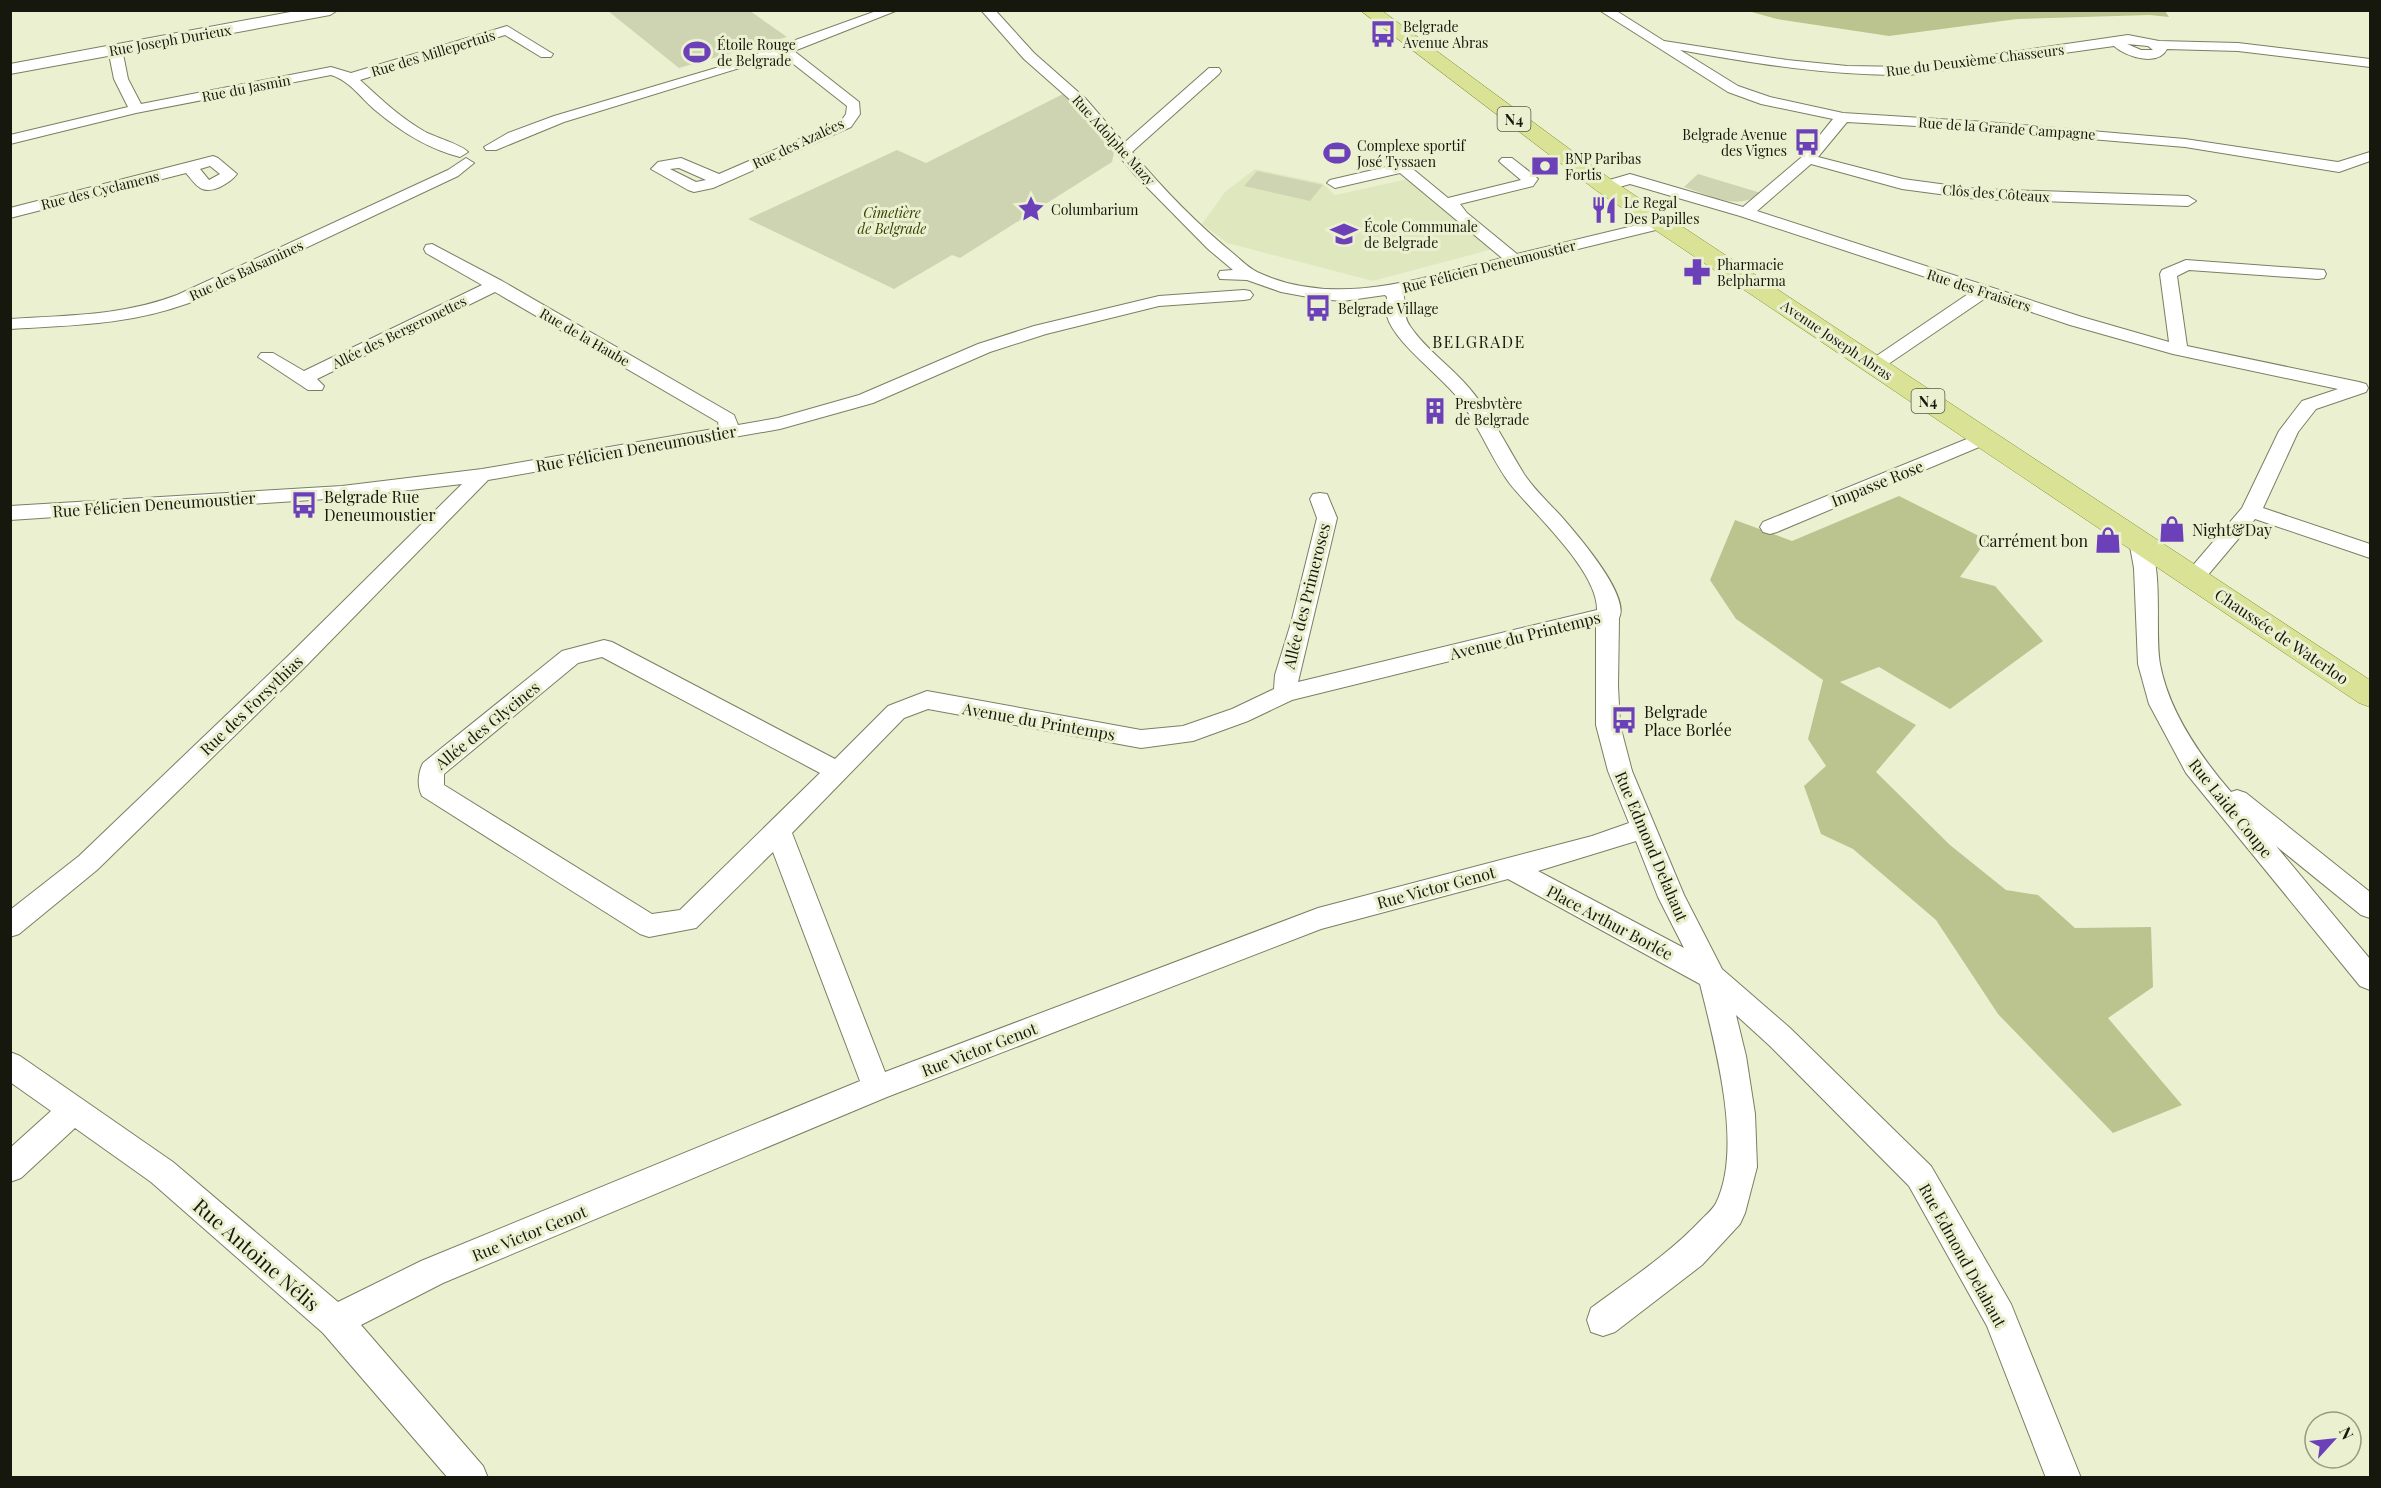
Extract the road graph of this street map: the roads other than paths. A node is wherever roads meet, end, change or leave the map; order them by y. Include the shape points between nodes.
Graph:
1 (330, 10) edge
2 (851, 10) edge
3 (892, 10) edge
4 (987, 10) edge
5 (1369, 10) edge
6 (1605, 10) edge
7 (869, 20) junction
8 (2121, 41) junction
9 (1656, 42) junction
10 (2156, 45) junction
11 (2081, 47) junction
12 (115, 50) junction
13 (784, 50) junction
14 (2132, 52) junction
15 (546, 54) dead end
16 (2370, 63) edge
17 (10, 69) edge
18 (1214, 71) dead end
19 (351, 78) junction
20 (136, 109) junction
21 (1843, 117) junction
22 (10, 140) edge
23 (1122, 153) junction
24 (2370, 156) edge
25 (476, 157) junction
26 (1808, 159) junction
27 (1507, 161) dead end
28 (190, 167) dead end
29 (717, 179) junction
30 (1335, 183) dead end
31 (1605, 186) junction
32 (701, 187) junction
33 (717, 201) dead end
34 (2188, 201) dead end
35 (10, 213) edge
36 (1459, 213) junction
37 (1746, 213) junction
38 (1662, 224) junction
39 (1214, 246) junction
40 (432, 249) dead end
41 (1515, 260) junction
42 (2318, 274) dead end
43 (1250, 275) junction
44 (1221, 279) junction
45 (496, 285) junction
46 (1287, 288) junction
47 (1983, 292) junction
48 (1244, 295) junction
49 (1266, 297) junction
50 (1159, 301) junction
51 (1366, 301) junction
52 (1394, 304) junction
53 (10, 324) edge
54 (2179, 350) junction
55 (267, 357) dead end
56 (1875, 365) junction
57 (2365, 389) edge
58 (730, 432) junction
59 (1984, 438) junction
60 (482, 475) junction
61 (1320, 499) dead end
62 (2251, 511) junction
63 (10, 513) edge
64 (1770, 527) dead end
65 (2139, 541) junction
66 (2370, 551) edge
67 (2194, 578) junction
68 (1610, 614) junction
69 (1286, 693) junction
70 (2370, 695) edge
71 (2195, 766) junction
72 (837, 771) junction
73 (1642, 829) junction
74 (778, 831) junction
75 (1508, 867) junction
76 (2370, 907) edge
77 (10, 926) edge
78 (1712, 977) junction
79 (2370, 978) edge
80 (10, 1065) edge
81 (877, 1088) junction
82 (73, 1111) junction
83 (10, 1168) edge
84 (1603, 1320) dead end
85 (334, 1321) junction
86 (471, 1478) edge
87 (2064, 1478) edge

1 - 12 street, Rue Joseph Durieux
2 - 7 street
3 - 7 street, Rue des Balsamines
4 - 23 street, Rue Adolphe Mazy via 1029,56 1080,101
5 - 31 main road, Avenue Joseph Abras / N4
6 - 9 street, Rue de la Grande Campagne
7 - 13 street, Rue des Balsamines
8 - 10 street, Rue du Deuxième Chasseurs via 2134,39
8 - 11 street, Rue du Deuxième Chasseurs
8 - 14 street via 2120,45
9 - 11 street, Rue du Deuxième Chasseurs via 1806,68 1878,72
9 - 21 street, Rue de la Grande Campagne via 1733,89 1766,101
10 - 14 street, Rue du Deuxième Chasseurs via 2161,50 2157,54
10 - 16 street, Rue du Deuxième Chasseurs via 2238,47
11 - 14 street, Rue du Deuxième Chasseurs
12 - 17 street, Rue Joseph Durieux
12 - 20 street via 121,79
13 - 25 street, Rue des Balsamines via 525,130
13 - 29 street, Rue des Azalées via 854,105 853,114 846,124
15 - 19 street, Rue des Millepertuis via 507,30
18 - 23 street
19 - 20 street, Rue du Jasmin via 332,71
19 - 25 street via 379,106 440,147
20 - 22 street, Rue du Jasmin
21 - 24 street, Rue de la Grande Campagne via 2185,143 2339,167
21 - 26 street
23 - 39 street, Rue Adolphe Mazy
25 - 53 street, Rue des Balsamines via 453,173 150,311 112,318
26 - 34 street, Clôs des Côteaux via 1902,184 1977,194
26 - 37 street
27 - 36 street via 1530,179 1528,183 1455,200 1452,203
28 - 35 street, Rue des Cyclamens
29 - 32 street, Rue des Azalées
29 - 32 street via 681,163 659,169
30 - 36 street via 1403,168
31 - 37 street, Rue des Fraisiers via 1630,179
31 - 38 main road, Avenue Joseph Abras / N4
32 - 33 street
36 - 41 street
37 - 47 street, Rue des Fraisiers
38 - 41 street, Rue Félicien Deneumoustier
38 - 56 main road, Avenue Joseph Abras / N4
39 - 43 street, Rue Adolphe Mazy
39 - 44 street, Rue Adolphe Mazy
40 - 45 street, Rue de la Haube
41 - 52 street, Rue Félicien Deneumoustier via 1413,285
42 - 54 street via 2186,265 2168,274
43 - 44 street
43 - 46 street
44 - 48 street, Rue Félicien Deneumoustier via 1218,290
44 - 50 street
45 - 55 street, Allée des Bergeronettes via 309,383
45 - 58 street, Rue de la Haube via 727,419
46 - 49 street, Rue Félicien Deneumoustier via 1284,294
46 - 51 street
47 - 54 street, Rue des Fraisiers
47 - 56 street
48 - 49 street, Rue Félicien Deneumoustier
48 - 50 street, Rue Félicien Deneumoustier
49 - 51 street
50 - 58 street, Rue Félicien Deneumoustier via 1006,341 866,399 780,423
51 - 52 street, Rue Félicien Deneumoustier
51 - 52 street, Rue Félicien Deneumoustier
52 - 68 street, Rue Edmond Delahaut via 1403,330 1462,392 1530,497 1585,557 1608,599
54 - 57 street, Rue des Fraisiers
56 - 59 main road, Avenue Joseph Abras / N4
57 - 62 street via 2309,405 2289,431
58 - 60 street, Rue Félicien Deneumoustier
59 - 64 street, Impasse Rose
59 - 65 main road, Avenue Joseph Abras / N4
60 - 63 street, Rue Félicien Deneumoustier via 342,492
60 - 77 street, Rue des Forsythias via 96,855
61 - 69 street, Allée des Primeroses via 1327,518 1286,675
62 - 66 street
62 - 67 street
65 - 67 main road, Avenue Joseph Abras / N4
65 - 71 street, Rue Laide Coupe via 2145,568 2149,664 2161,704
67 - 70 main road, Chaussée de Waterloo / N4
68 - 69 street, Avenue du Printemps
68 - 73 street, Rue Edmond Delahaut via 1608,724 1620,771
69 - 72 street, Avenue du Printemps via 1185,735 1142,739 927,700 896,712
71 - 76 street
71 - 79 street, Rue Laide Coupe
72 - 74 street, Avenue du Printemps
72 - 74 street, Allée des Glycines via 604,648 570,657 432,770 431,789 649,926 687,920
73 - 75 street, Rue Victor Genot
73 - 78 street, Rue Edmond Delahaut
74 - 81 street
75 - 78 street, Place Arthur Borlée
75 - 81 street, Rue Victor Genot via 1318,920
78 - 84 street via 1732,1056 1740,1113 1742,1167 1729,1213 1691,1254
78 - 87 street, Rue Edmond Delahaut via 1780,1037 1920,1176 1999,1316
80 - 82 street, Rue Antoine Nélis
81 - 85 street, Rue Victor Genot via 432,1272
82 - 83 street
82 - 85 street, Rue Antoine Nélis via 162,1172
85 - 86 street, Rue Antoine Nélis

